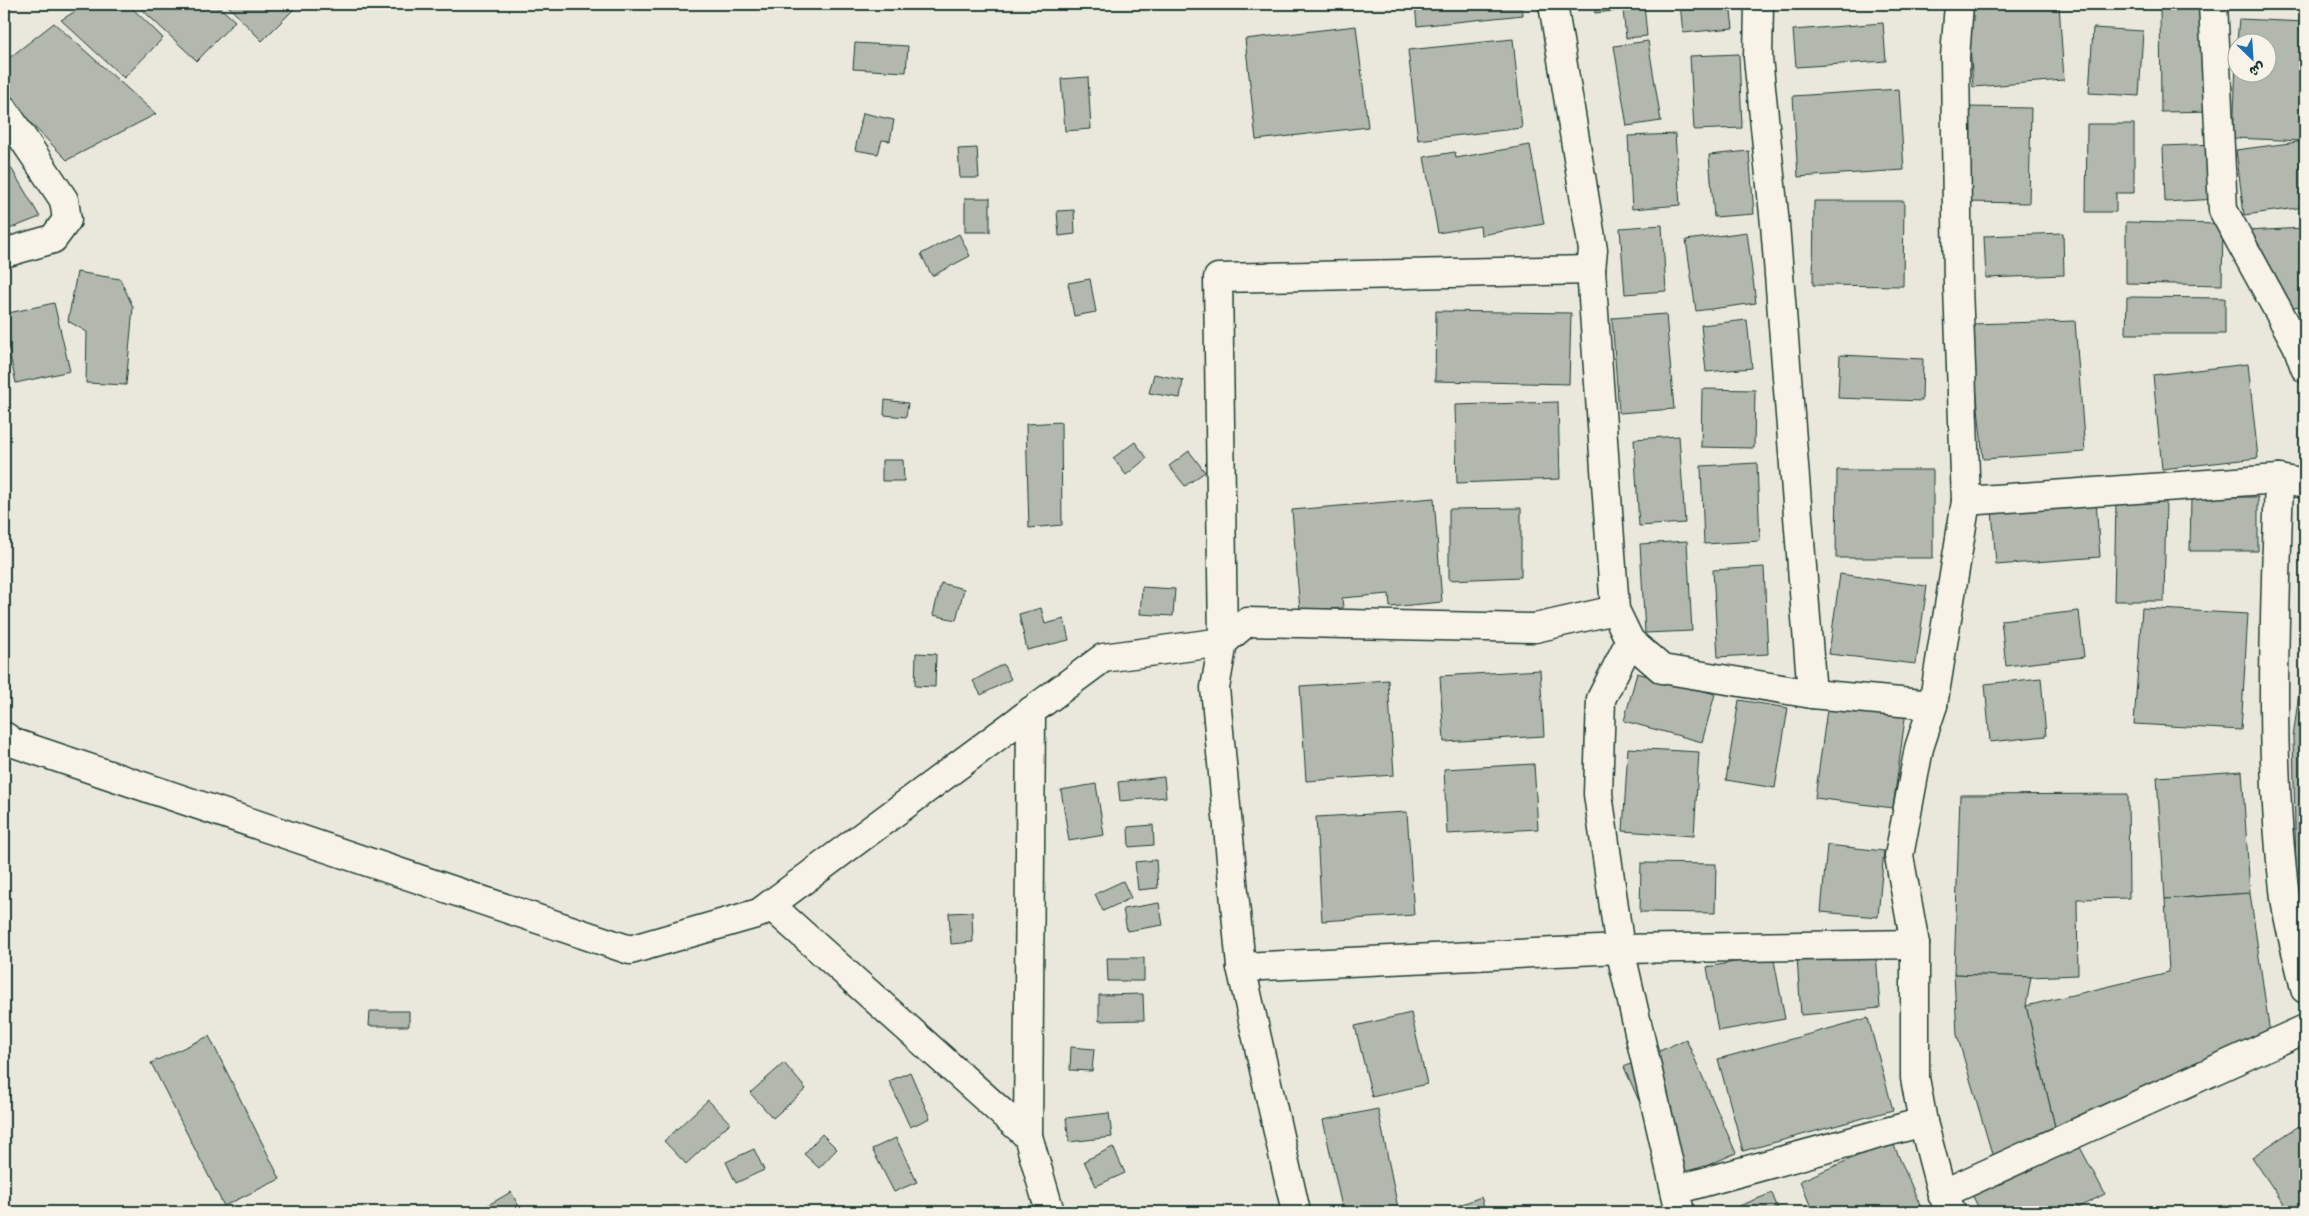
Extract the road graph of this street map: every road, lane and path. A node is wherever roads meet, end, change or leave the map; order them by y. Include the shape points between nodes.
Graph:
1 (1553, 4) edge
2 (1758, 4) edge
3 (1959, 4) edge
4 (2212, 4) edge
5 (4, 110) edge
6 (4, 254) edge
7 (1591, 270) junction
8 (2303, 352) edge
9 (2279, 479) junction
10 (2305, 484) edge
11 (1966, 501) junction
12 (1615, 610) junction
13 (1630, 641) junction
14 (1224, 642) junction
15 (1812, 694) junction
16 (1933, 706) junction
17 (1031, 711) junction
18 (4, 736) edge
19 (770, 905) junction
20 (1915, 944) junction
21 (1620, 949) junction
22 (1241, 967) junction
23 (2305, 989) edge
24 (2305, 1029) edge
25 (1923, 1122) junction
26 (1028, 1136) junction
27 (1678, 1201) edge
28 (1947, 1203) edge
29 (1050, 1212) edge
30 (1296, 1212) edge

1 - 7 street via 1593,250
2 - 15 street via 1758,58 1775,224
3 - 11 street via 1955,57 1958,287
4 - 8 street via 2223,210
5 - 6 street via 64,200 67,220 52,238
7 - 12 street
7 - 14 street via 1218,278
9 - 10 street
9 - 11 street
9 - 23 street via 2274,748 2284,890
11 - 16 street
12 - 13 street
12 - 14 street via 1535,628 1246,622
13 - 15 street via 1662,669
13 - 21 street via 1601,699 1598,794
14 - 17 street via 1103,658
14 - 22 street via 1215,688
15 - 16 street
16 - 20 street via 1919,748 1899,856
17 - 19 street
17 - 26 street
18 - 19 street via 24,746 630,950 759,913
19 - 26 street
20 - 21 street
20 - 25 street via 1915,1078
21 - 22 street
21 - 27 street
22 - 30 street
24 - 28 street
25 - 27 street
25 - 28 street
26 - 29 street

